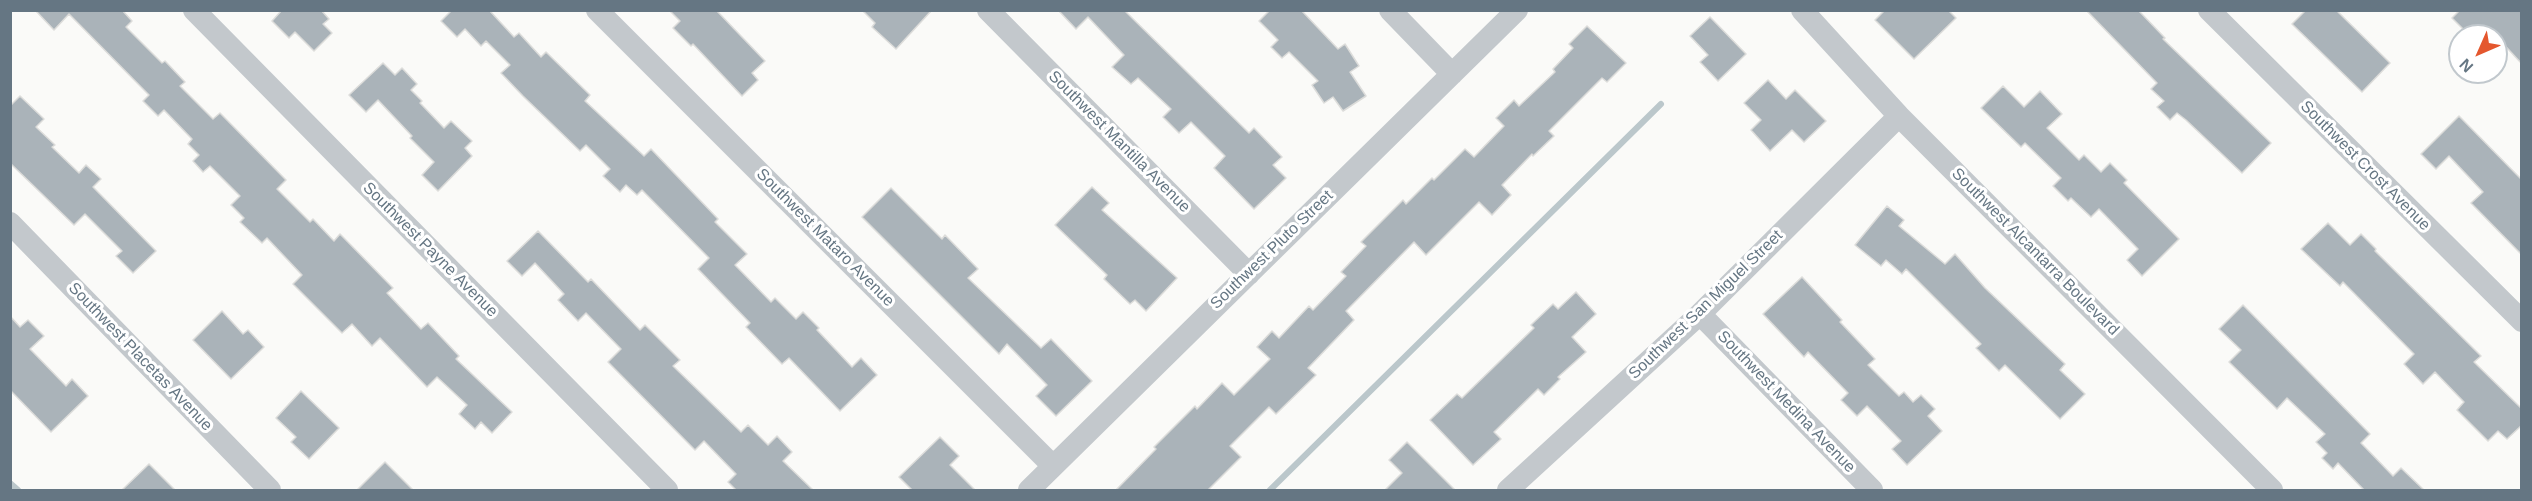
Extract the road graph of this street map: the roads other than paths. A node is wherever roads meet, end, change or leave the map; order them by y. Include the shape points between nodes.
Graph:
1 (194, 10) edge
2 (597, 10) edge
3 (988, 10) edge
4 (1390, 10) edge
5 (1516, 10) edge
6 (1802, 10) edge
7 (2209, 10) edge
8 (1452, 74) junction
9 (1899, 116) junction
10 (10, 223) edge
11 (1249, 273) junction
12 (1700, 314) junction
13 (2522, 321) edge
14 (1053, 466) junction
15 (270, 490) edge
16 (667, 490) edge
17 (1029, 490) edge
18 (1508, 490) edge
19 (1872, 490) edge
20 (2272, 490) edge

1 - 16 street, Southwest Payne Avenue
2 - 14 street, Southwest Mataro Avenue
3 - 11 street, Southwest Mantilla Avenue
4 - 8 street
5 - 8 street, Southwest Pluto Street
6 - 9 street, Southwest Alcantarra Boulevard
7 - 13 street, Southwest Crost Avenue
8 - 11 street, Southwest Pluto Street
9 - 12 street, Southwest San Miguel Street
9 - 20 street, Southwest Alcantarra Boulevard
10 - 15 street, Southwest Placetas Avenue
11 - 14 street, Southwest Pluto Street
12 - 18 street, Southwest San Miguel Street
12 - 19 street, Southwest Medina Avenue
14 - 17 street, Southwest Pluto Street

